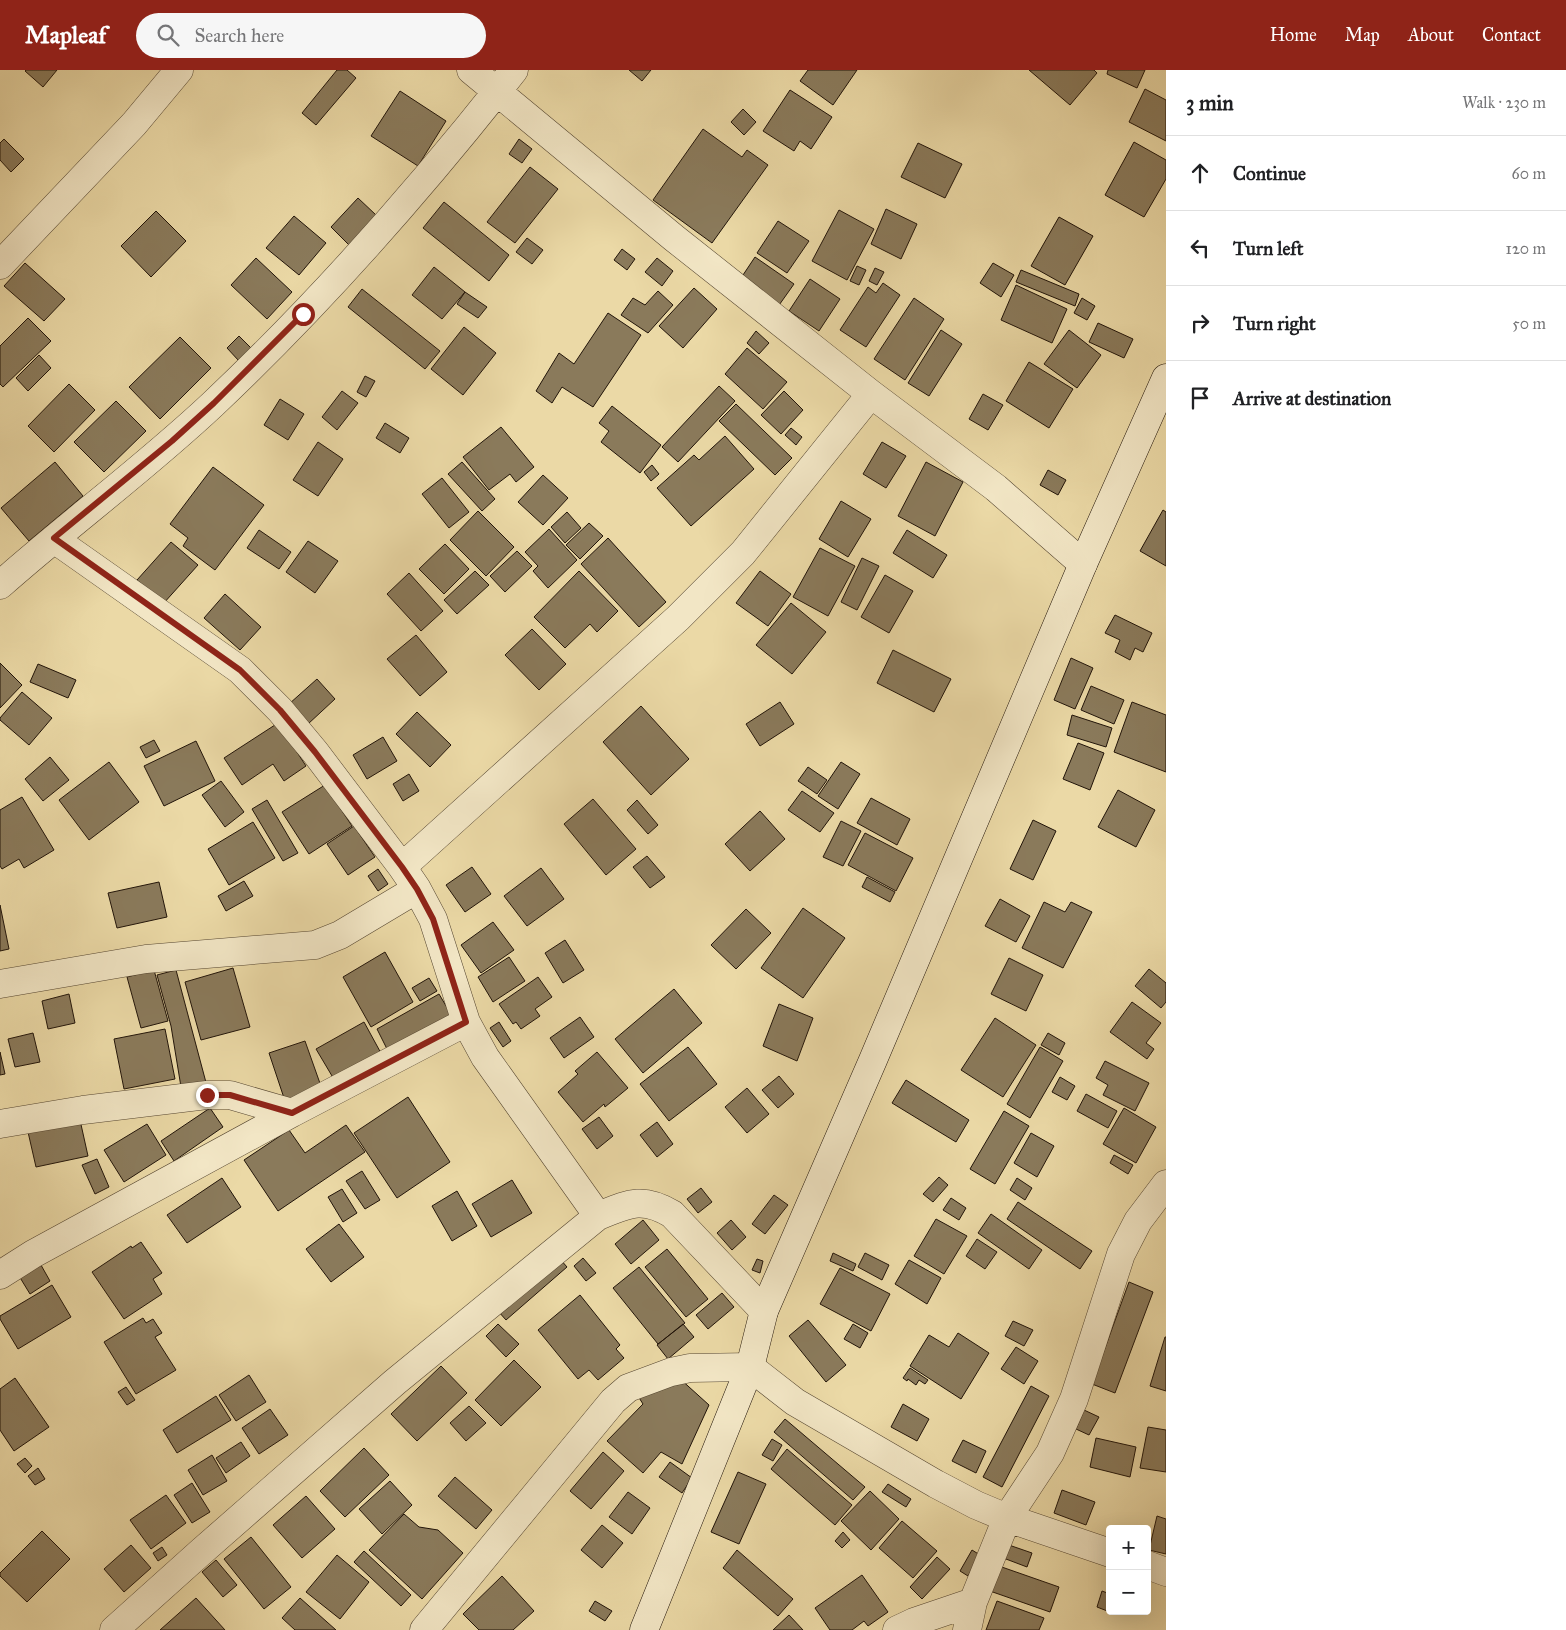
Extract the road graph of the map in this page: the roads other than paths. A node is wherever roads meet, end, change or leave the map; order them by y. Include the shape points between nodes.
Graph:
1 (179, 70) edge
2 (471, 70) edge
3 (514, 70) edge
4 (497, 91) junction
5 (0, 265) edge
6 (1166, 378) edge
7 (871, 394) junction
8 (54, 538) junction
9 (1083, 564) junction
10 (0, 585) edge
11 (402, 867) junction
12 (417, 889) junction
13 (0, 984) edge
14 (466, 1022) junction
15 (292, 1113) junction
16 (0, 1124) edge
17 (1166, 1184) edge
18 (598, 1216) junction
19 (0, 1274) edge
20 (764, 1311) junction
21 (750, 1367) junction
22 (1007, 1518) junction
23 (1106, 1552) edge
24 (1151, 1566) edge
25 (1166, 1572) edge
26 (973, 1602) junction
27 (114, 1630) edge
28 (424, 1630) edge
29 (644, 1630) edge
30 (897, 1630) edge
31 (967, 1630) edge

1 - 5 street via 134,124
2 - 4 street
3 - 4 street
4 - 7 street via 674,238
4 - 8 street via 397,211 296,321 172,441
6 - 9 street
7 - 9 street via 996,488
7 - 11 street via 742,553 678,618
8 - 10 street
8 - 11 street via 240,670 298,731
9 - 20 street
11 - 12 street
12 - 13 street via 340,935 315,945 146,959
12 - 14 street via 433,919
14 - 15 street
14 - 18 street via 485,1057
15 - 16 street via 230,1095 207,1095
15 - 19 street
17 - 22 street via 1138,1221 1121,1254 1074,1400 1050,1453
18 - 20 street via 623,1206 644,1203 672,1214
18 - 27 street via 395,1382
20 - 21 street
21 - 22 street via 795,1402 928,1479
21 - 28 street via 690,1368 628,1388 613,1401
21 - 29 street
22 - 23 street
22 - 26 street
24 - 25 street
26 - 30 street
26 - 31 street

